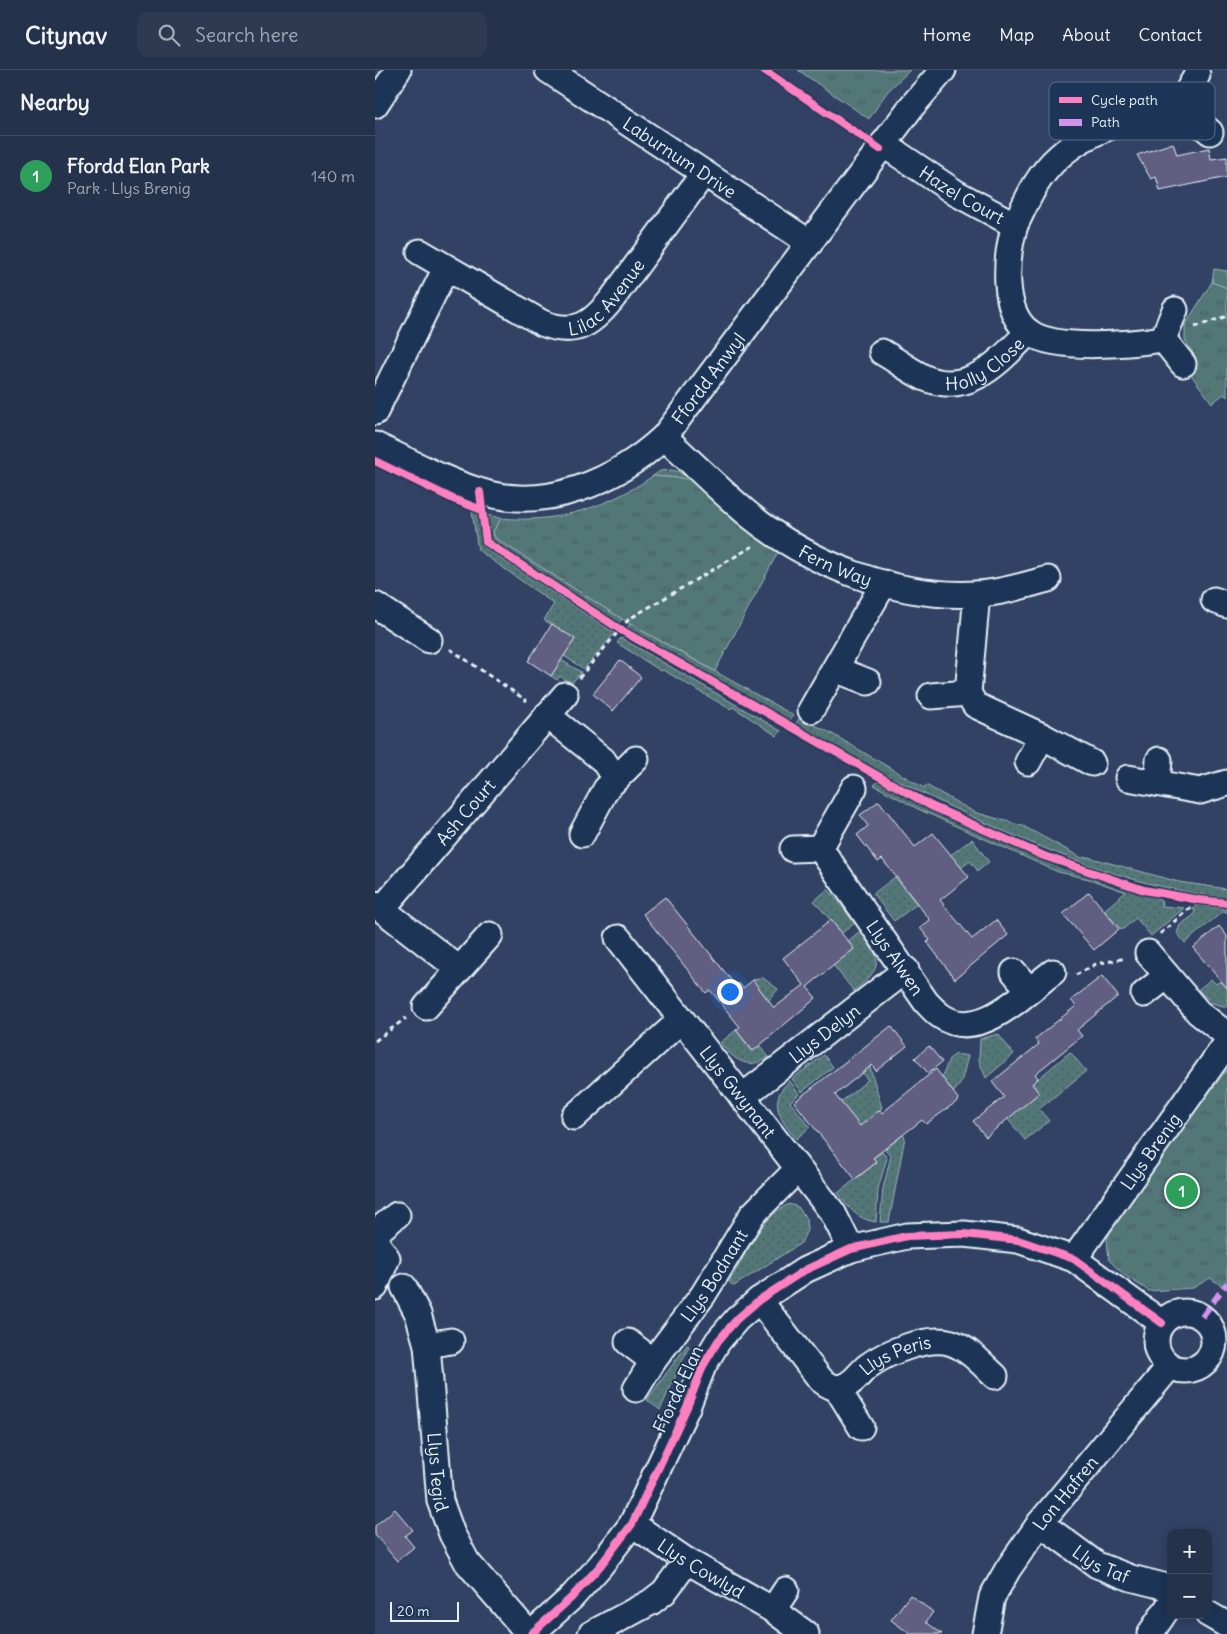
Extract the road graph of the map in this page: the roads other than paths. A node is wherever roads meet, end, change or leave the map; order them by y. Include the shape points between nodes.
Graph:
1 (398, 70) edge
2 (548, 70) edge
3 (943, 70) edge
4 (1197, 74) dead end
5 (1192, 82) edge
6 (375, 105) edge
7 (1079, 140) edge
8 (883, 144) junction
9 (704, 173) junction
10 (1015, 225) junction
11 (810, 243) junction
12 (420, 252) dead end
13 (446, 268) junction
14 (1175, 310) dead end
15 (1029, 332) junction
16 (1163, 339) junction
17 (882, 352) dead end
18 (1183, 364) dead end
19 (375, 412) edge
20 (664, 437) junction
21 (375, 445) edge
22 (1047, 579) dead end
23 (884, 583) junction
24 (977, 594) junction
25 (375, 605) edge
26 (429, 640) road end
27 (835, 669) junction
28 (868, 682) dead end
29 (968, 693) junction
30 (565, 695) road end
31 (931, 696) dead end
32 (811, 710) dead end
33 (547, 715) junction
34 (1042, 736) junction
35 (636, 759) dead end
36 (1028, 762) dead end
37 (1092, 763) dead end
38 (615, 778) junction
39 (1128, 778) dead end
40 (1227, 783) edge
41 (854, 788) dead end
42 (582, 834) dead end
43 (820, 848) junction
44 (793, 849) dead end
45 (379, 906) edge
46 (490, 935) dead end
47 (618, 938) dead end
48 (1146, 950) road end
49 (459, 969) junction
50 (906, 970) junction
51 (1053, 972) road end
52 (1167, 976) junction
53 (1144, 994) dead end
54 (426, 1007) road end
55 (681, 1020) junction
56 (1227, 1035) edge
57 (1227, 1044) edge
58 (742, 1098) junction
59 (574, 1117) dead end
60 (799, 1169) junction
61 (397, 1215) dead end
62 (375, 1233) edge
63 (375, 1241) edge
64 (851, 1249) junction
65 (1074, 1259) junction
66 (375, 1287) edge
67 (404, 1287) dead end
68 (759, 1300) junction
69 (1162, 1324) junction
70 (628, 1342) dead end
71 (653, 1361) junction
72 (1219, 1362) edge
73 (1170, 1366) junction
74 (995, 1376) dead end
75 (837, 1388) junction
76 (635, 1389) dead end
77 (861, 1427) dead end
78 (1041, 1523) junction
79 (632, 1524) junction
80 (687, 1561) junction
81 (1167, 1587) edge
82 (1167, 1609) edge
83 (1212, 1616) edge
84 (1227, 1625) edge
85 (530, 1634) edge
86 (591, 1634) edge
87 (806, 1634) edge
88 (985, 1634) edge
89 (1150, 1634) edge

1 - 6 street
2 - 9 street, Laburnum Drive
3 - 8 street, Ffordd Anwyl
4 - 5 street
7 - 10 street, Hazel Court via 1037,183
8 - 10 street, Hazel Court via 956,193
8 - 11 street, Ffordd Anwyl
9 - 11 street, Laburnum Drive
9 - 13 street, Lilac Avenue via 608,304 586,325 568,330 542,323
10 - 15 street, Holly Close via 1008,248 1008,281 1016,315
11 - 20 street, Ffordd Anwyl
12 - 13 street, Lilac Avenue
13 - 19 street
14 - 16 street
15 - 16 street, Holly Close via 1049,341 1061,342 1131,344
15 - 17 street, Holly Close via 988,371 972,379 947,383 925,378
16 - 18 street
20 - 21 street, Ffordd Anwyl via 626,468 591,485 521,498 480,492
20 - 23 street, Fern Way via 749,514 775,533 830,564
22 - 24 street, Fern Way
23 - 24 street, Fern Way via 942,593
23 - 27 street
24 - 29 street
25 - 26 street
27 - 28 street
27 - 32 street
29 - 31 street
29 - 34 street via 975,706
30 - 33 street, Ash Court
33 - 38 street via 603,760
33 - 45 street, Ash Court
34 - 36 street
34 - 37 street
35 - 38 street
38 - 42 street
39 - 40 street via 1158,771 1200,791
41 - 43 street
43 - 44 street
43 - 50 street, Llys Alwen
45 - 49 street
46 - 49 street
47 - 55 street, Llys Gwynant
48 - 52 street
49 - 54 street
50 - 51 street, Llys Alwen via 926,1002 941,1017 966,1023 991,1019 1021,981
50 - 58 street, Llys Delyn
52 - 53 street
52 - 56 street via 1198,1012
55 - 58 street, Llys Gwynant
55 - 59 street
57 - 65 street, Llys Brenig
58 - 60 street, Llys Gwynant
60 - 64 street, Llys Gwynant via 833,1213
60 - 71 street, Llys Bodnant via 752,1215 703,1295
61 - 62 street
63 - 66 street via 387,1258
64 - 65 street, Ffordd Elan via 907,1236 964,1234 1018,1240
64 - 68 street, Ffordd Elan via 805,1270
65 - 69 street, Ffordd Elan
67 - 85 street, Llys Tegid via 439,1343 440,1501 467,1562
68 - 75 street via 821,1380
68 - 79 street, Ffordd Elan via 737,1318 703,1366
69 - 72 street via 1176,1313 1202,1317 1213,1331
69 - 73 street via 1156,1342 1158,1351
70 - 71 street
71 - 76 street, Llys Bodnant
72 - 73 street via 1204,1363 1188,1370
73 - 78 street, Lon Hafren
74 - 75 street, Llys Peris via 964,1349 936,1341 902,1348 883,1356 851,1383
75 - 77 street
78 - 81 street, Llys Taf via 1097,1565
78 - 88 street, Lon Hafren via 992,1597
79 - 80 street, Llys Cowlyd
79 - 85 street, Ffordd Elan via 577,1591
80 - 86 street via 664,1592 651,1602
80 - 87 street, Llys Cowlyd via 779,1600
82 - 89 street
83 - 84 street

